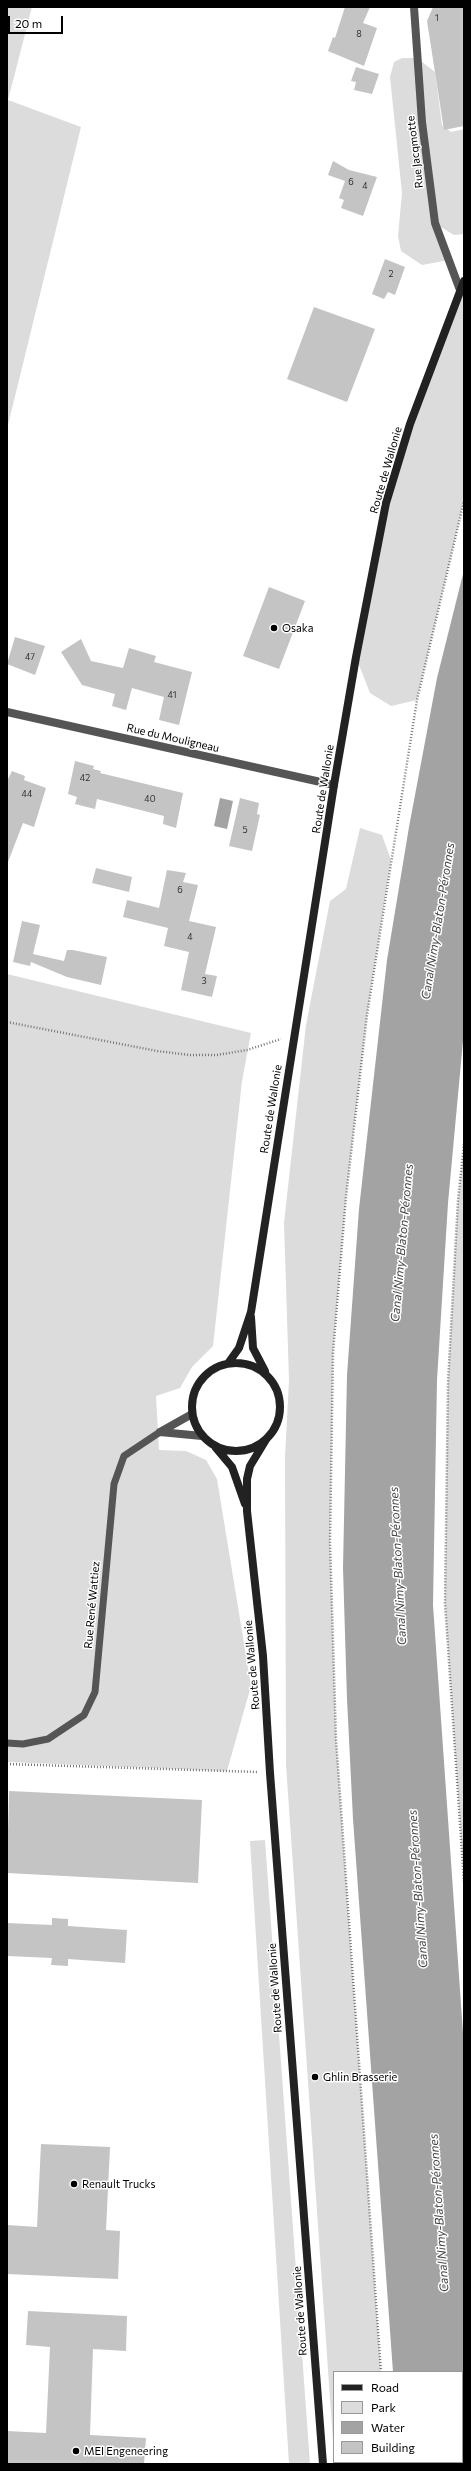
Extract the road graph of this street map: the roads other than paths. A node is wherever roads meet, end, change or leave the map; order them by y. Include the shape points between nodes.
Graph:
1 (414, 7) edge
2 (464, 281) edge
3 (460, 290) junction
4 (7, 712) edge
5 (334, 785) junction
6 (251, 1312) junction
7 (229, 1362) junction
8 (268, 1376) junction
9 (192, 1414) junction
10 (160, 1432) junction
11 (202, 1436) junction
12 (267, 1438) junction
13 (212, 1444) junction
14 (247, 1511) junction
15 (7, 1743) edge
16 (323, 2464) edge

1 - 3 street, Rue Jacqmotte via 422,122 435,223
2 - 3 main road, Route de Wallonie
3 - 5 main road, Route de Wallonie via 410,424 386,503
4 - 5 street, Rue du Mouligneau
5 - 6 main road, Route de Wallonie
6 - 7 main road via 238,1348
6 - 8 main road via 253,1348
7 - 8 main road via 257,1367
7 - 9 main road via 216,1366 204,1375 196,1386
8 - 12 main road via 276,1388 280,1402 275,1428
9 - 10 street
9 - 11 main road via 195,1426
10 - 11 street
10 - 15 lane, Rue René Wattiez via 124,1456 114,1484 95,1692 84,1714 48,1739 23,1744
11 - 13 main road
12 - 13 main road via 257,1445 234,1451
12 - 14 main road via 250,1466 247,1479
13 - 14 main road via 232,1467
14 - 16 main road, Route de Wallonie via 263,1656

